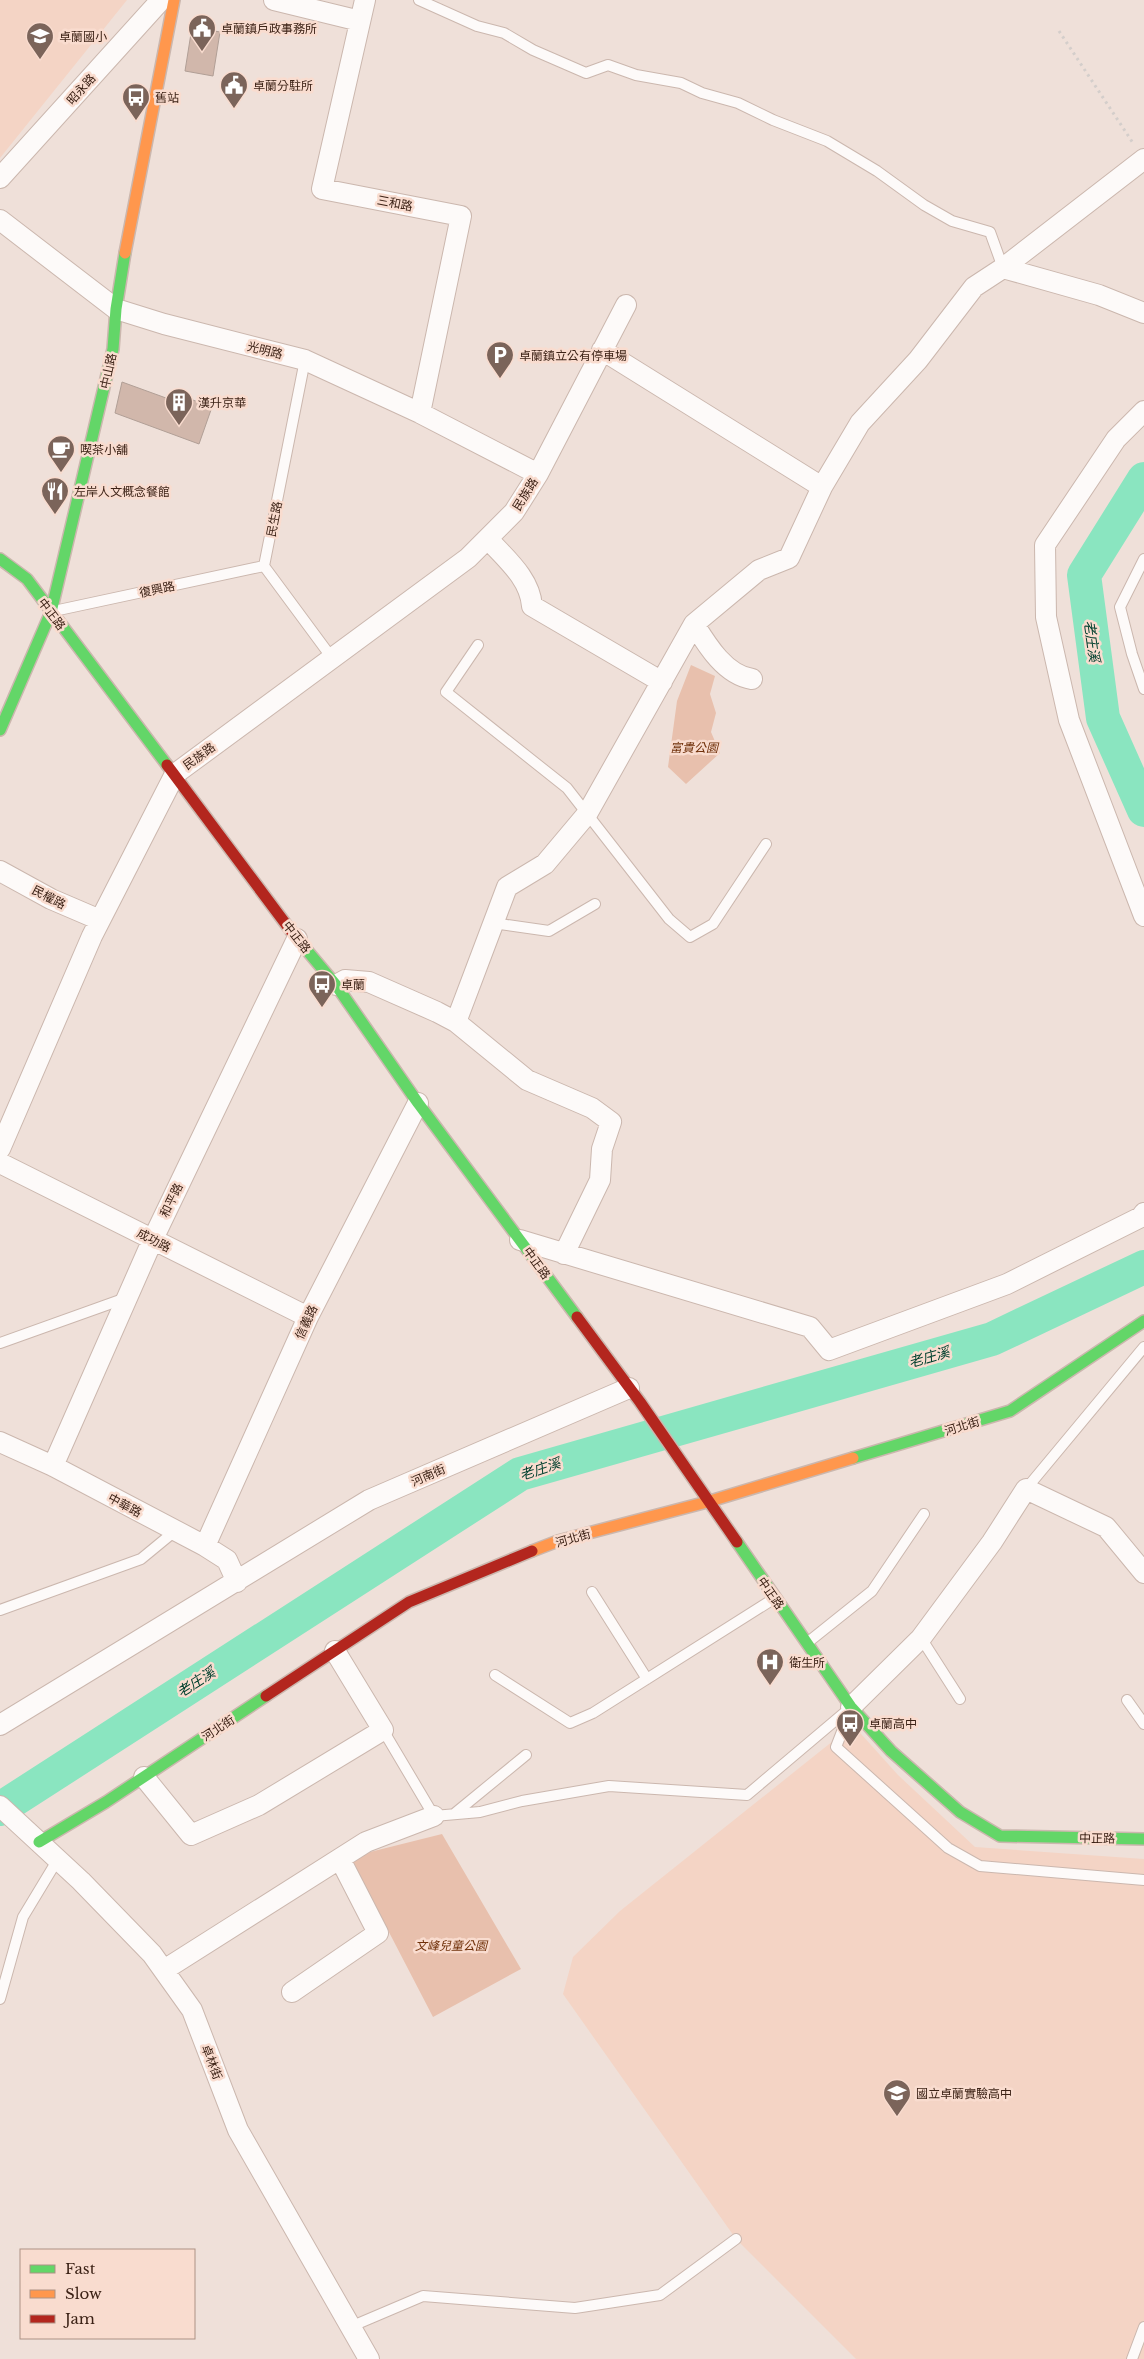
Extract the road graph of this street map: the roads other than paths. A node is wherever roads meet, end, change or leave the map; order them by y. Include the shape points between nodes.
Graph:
1 (161, 0) edge
2 (174, 0) edge
3 (274, 0) edge
4 (365, 0) edge
5 (419, 0) edge
6 (360, 21) junction
7 (1144, 159) edge
8 (0, 178) edge
9 (0, 220) edge
10 (1003, 268) junction
11 (626, 305) dead end
12 (116, 309) junction
13 (1144, 313) edge
14 (602, 350) junction
15 (305, 360) junction
16 (1144, 411) edge
17 (420, 412) junction
18 (538, 474) junction
19 (822, 487) junction
20 (488, 539) junction
21 (0, 559) edge
22 (1144, 559) edge
23 (264, 566) junction
24 (51, 612) junction
25 (694, 624) junction
26 (478, 645) dead end
27 (332, 658) junction
28 (752, 679) dead end
29 (662, 682) junction
30 (1144, 689) edge
31 (0, 730) edge
32 (175, 774) junction
33 (587, 814) junction
34 (766, 844) dead end
35 (0, 871) edge
36 (596, 904) dead end
37 (1144, 916) edge
38 (100, 920) junction
39 (493, 923) junction
40 (297, 939) junction
41 (336, 985) junction
42 (456, 1022) junction
43 (418, 1102) junction
44 (0, 1149) edge
45 (0, 1163) edge
46 (1144, 1213) edge
47 (152, 1239) junction
48 (520, 1240) junction
49 (564, 1254) junction
50 (127, 1298) junction
51 (308, 1317) junction
52 (1144, 1321) edge
53 (0, 1342) edge
54 (1144, 1347) edge
55 (634, 1395) junction
56 (0, 1442) edge
57 (53, 1466) junction
58 (1026, 1489) junction
59 (707, 1502) junction
60 (924, 1514) dead end
61 (175, 1531) junction
62 (204, 1546) junction
63 (1144, 1573) edge
64 (237, 1582) junction
65 (592, 1592) dead end
66 (775, 1598) junction
67 (0, 1610) edge
68 (921, 1638) junction
69 (806, 1644) junction
70 (335, 1651) junction
71 (495, 1675) dead end
72 (647, 1679) junction
73 (960, 1699) dead end
74 (1127, 1700) dead end
75 (851, 1708) junction
76 (1144, 1724) edge
77 (0, 1725) edge
78 (383, 1730) junction
79 (526, 1755) dead end
80 (144, 1776) junction
81 (0, 1806) edge
82 (454, 1814) junction
83 (434, 1816) junction
84 (1144, 1839) edge
85 (39, 1842) junction
86 (58, 1859) junction
87 (340, 1859) junction
88 (1144, 1880) edge
89 (164, 1970) junction
90 (292, 1992) dead end
91 (0, 2000) edge
92 (736, 2239) dead end
93 (350, 2327) junction
94 (1144, 2327) edge
95 (369, 2359) edge
96 (1132, 2359) edge

1 - 8 street, 昭永路
2 - 12 street, 中山路
3 - 6 street
4 - 6 street, 三和路
5 - 10 lane via 477,26 504,33 533,50 586,73 608,65 636,75 681,83 827,141 952,221 990,232
6 - 17 street, 三和路 via 322,189 460,216
7 - 10 street
9 - 12 street, 光明路
10 - 13 street via 1100,295
10 - 19 street via 974,286 918,360 860,424
11 - 14 street, 民族路
12 - 15 street, 光明路
12 - 24 street, 中山路 via 114,349
14 - 18 street, 民族路
14 - 19 street
15 - 17 street, 光明路
15 - 23 lane, 民生路
16 - 37 street via 1116,440 1045,545 1046,617 1069,720
17 - 18 street, 光明路
18 - 20 street, 民族路 via 514,512
19 - 25 street via 788,558 759,570
20 - 27 street, 民族路 via 468,558
20 - 29 street via 531,592 532,606
21 - 24 street, 中正路 via 27,579
22 - 30 lane via 1120,607
23 - 24 lane, 復興路
23 - 27 lane
24 - 31 street, 中山路
24 - 32 street, 中正路
25 - 28 street via 710,650 742,678
25 - 29 street
26 - 33 lane via 446,692 567,788
27 - 32 street, 民族路
29 - 33 street
32 - 38 street, 民族路
32 - 40 street, 中正路
33 - 34 lane via 669,919 690,937 713,924
33 - 39 street via 545,864 507,887
35 - 38 street, 民權路 via 51,899
36 - 39 lane via 549,931
38 - 44 street, 民族路
39 - 42 street
40 - 41 street, 中正路
40 - 47 street, 和平路
41 - 42 street via 346,980 370,982
41 - 43 street, 中正路
42 - 49 street via 527,1080 592,1108 611,1122 602,1150 600,1180
43 - 48 street, 中正路
43 - 51 street, 信義路
45 - 47 street, 成功路
46 - 49 street via 1141,1218 1007,1284 829,1350 810,1327
47 - 50 street, 和平路
47 - 51 street, 成功路
48 - 49 street
48 - 55 street, 中正路
50 - 53 lane
50 - 57 street, 和平路
51 - 62 street, 信義路
52 - 59 street, 河北街 via 1010,1411
54 - 58 lane
55 - 59 street, 中正路
55 - 64 street, 河南街 via 370,1500
56 - 57 street, 中華路
57 - 61 street, 中華路
58 - 63 street via 1106,1527
58 - 68 street via 992,1542
59 - 66 street, 中正路
59 - 70 street, 河北街 via 558,1541 409,1602
60 - 69 lane via 872,1592
61 - 62 street, 中華路
61 - 67 lane via 141,1559
62 - 64 street, 中華路 via 227,1560
64 - 77 street, 河南街
65 - 72 lane
66 - 69 street, 中正路
66 - 72 lane
68 - 73 lane
68 - 75 street
69 - 75 street, 中正路
70 - 78 street
70 - 80 street, 河北街
71 - 72 lane via 570,1723 593,1713
74 - 76 lane
75 - 82 lane via 748,1795 609,1786 480,1812
75 - 84 street, 中正路 via 894,1754 960,1812 1000,1836
75 - 88 lane via 836,1747 948,1848 980,1866
78 - 80 street via 259,1805 191,1835
78 - 83 lane
79 - 82 lane
80 - 85 street, 河北街
81 - 85 street, 卓林街
82 - 83 lane
83 - 87 street via 366,1842
85 - 86 street, 卓林街
86 - 89 street, 卓林街
86 - 91 lane via 24,1917
87 - 89 street
87 - 90 street via 378,1933
89 - 93 street, 卓林街 via 192,2010 238,2130
92 - 93 lane via 660,2295 575,2308 423,2296
93 - 95 street, 卓林街
94 - 96 lane

